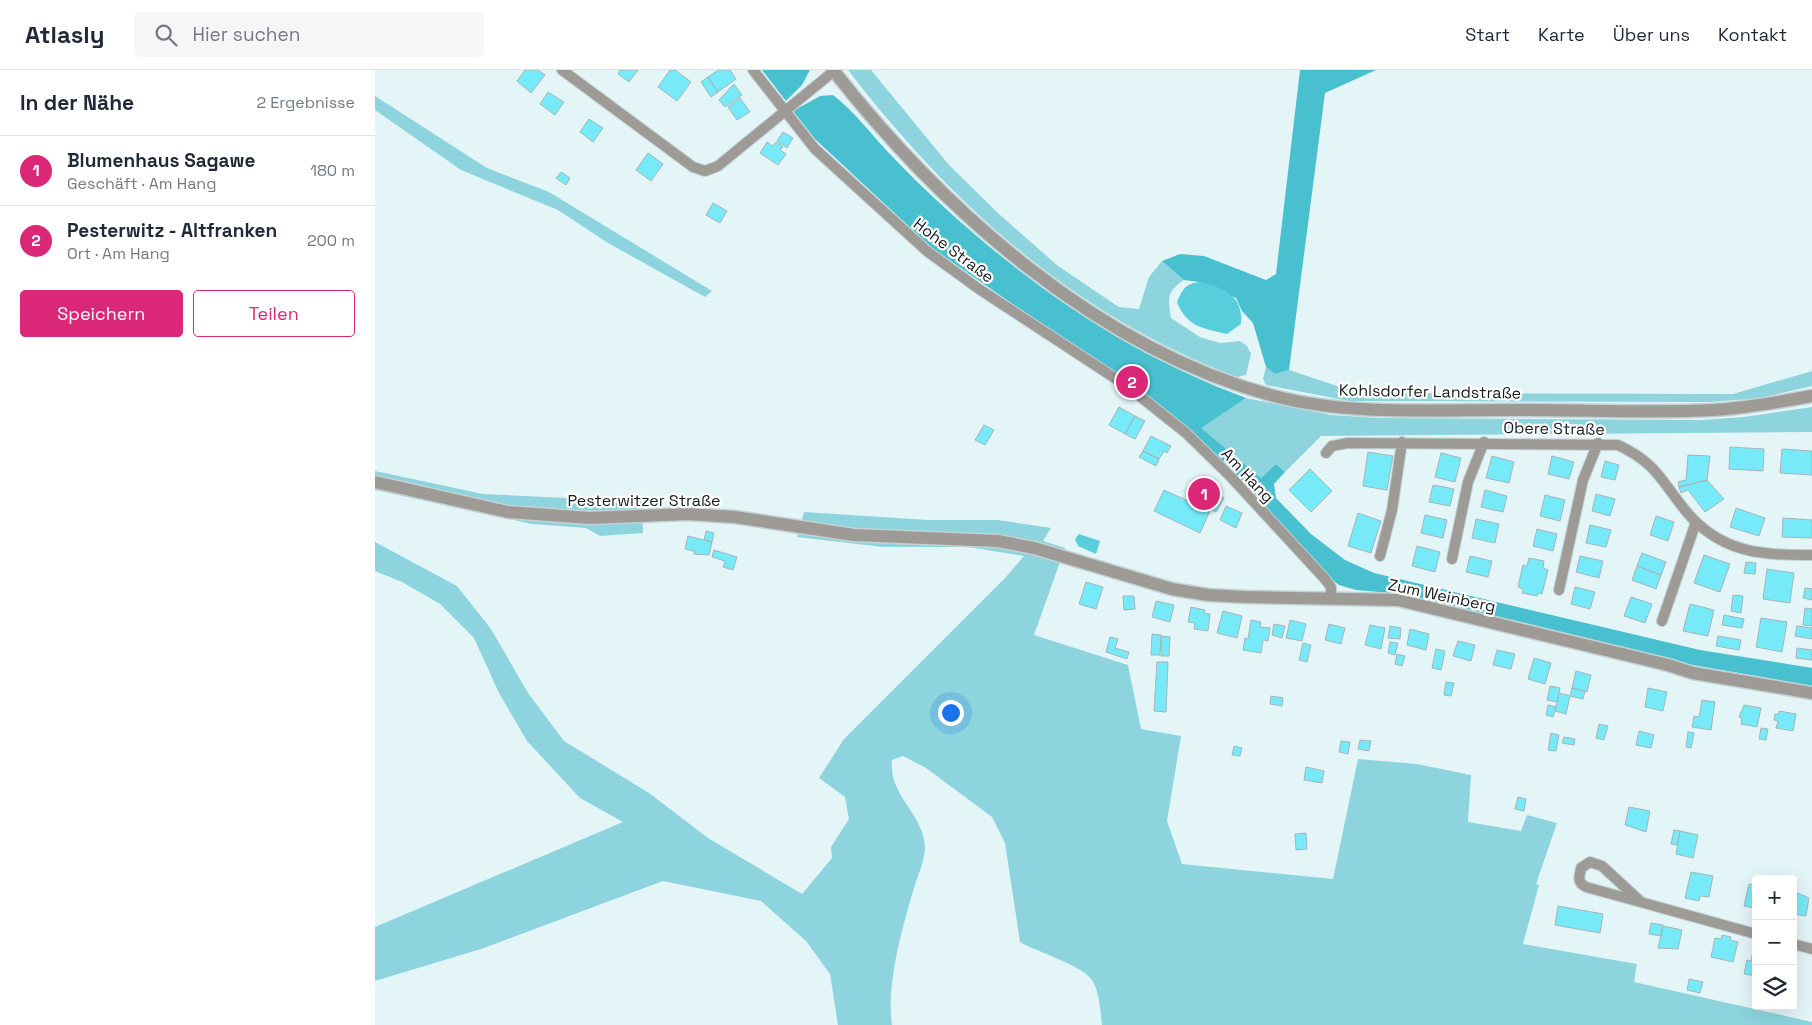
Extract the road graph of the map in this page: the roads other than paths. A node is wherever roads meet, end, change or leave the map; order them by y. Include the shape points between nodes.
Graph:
1 (562, 70) edge
2 (753, 70) edge
3 (833, 70) edge
4 (784, 111) junction
5 (1127, 386) joint
6 (1812, 396) edge
7 (1402, 442) junction
8 (1484, 442) junction
9 (1599, 443) junction
10 (1327, 453) dead end
11 (375, 482) edge
12 (1696, 522) junction
13 (1034, 548) joint
14 (1380, 556) dead end
15 (1812, 556) edge
16 (1453, 559) dead end
17 (1559, 590) dead end
18 (1331, 598) junction
19 (1662, 621) dead end
20 (1812, 693) edge
21 (1641, 902) junction
22 (1752, 933) edge
23 (1797, 945) edge
24 (1812, 949) edge

1 - 4 street via 693,168 705,170 718,166
2 - 4 street, Hohe Straße
3 - 4 street
3 - 6 street, Kohlsdorfer Landstraße via 880,126 948,197 1004,247 1071,298 1143,343 1210,375 1275,396 1351,408 1713,410
4 - 5 street, Hohe Straße via 815,149 928,252
5 - 18 street, Am Hang via 1193,438 1230,476 1325,579 1331,587
7 - 8 street, Obere Straße
7 - 10 street, Obere Straße via 1348,443 1332,446
7 - 14 street via 1392,510
8 - 9 street, Obere Straße
8 - 16 street via 1468,482
9 - 12 street, Obere Straße via 1618,445 1640,455 1656,470
9 - 17 street via 1583,480
11 - 13 street, Pesterwitzer Straße via 508,512 590,518 679,514 735,517 854,535 973,538
12 - 15 street, Obere Straße via 1716,538 1741,550 1774,556
12 - 19 street
13 - 18 street, Zum Weinberg via 1131,578 1207,595
18 - 20 street, Zum Weinberg via 1398,600 1693,673
21 - 21 street via 1602,866 1590,862 1581,868 1578,878 1586,888
21 - 22 street
23 - 24 street

